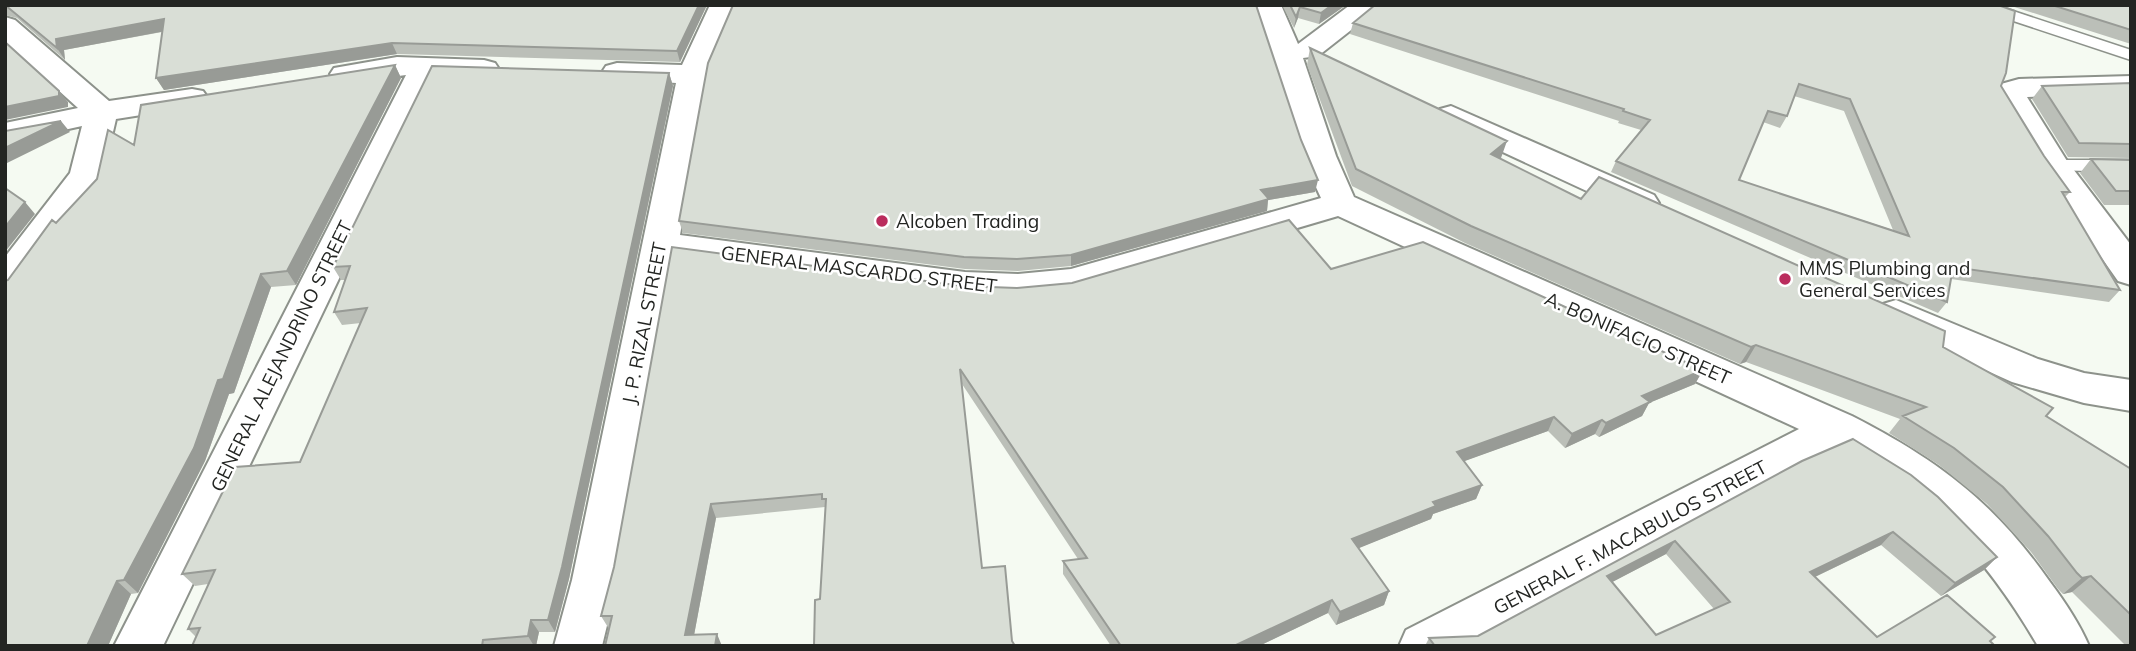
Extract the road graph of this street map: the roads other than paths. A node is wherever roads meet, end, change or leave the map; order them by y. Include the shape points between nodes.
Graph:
1 (724, 5) edge
2 (1267, 5) edge
3 (1369, 5) edge
4 (1979, 5) edge
5 (5, 26) edge
6 (1310, 52) junction
7 (2131, 55) edge
8 (425, 67) junction
9 (519, 69) edge
10 (586, 71) edge
11 (693, 74) junction
12 (317, 78) edge
13 (2131, 85) edge
14 (223, 93) edge
15 (1427, 105) edge
16 (102, 112) junction
17 (5, 133) edge
18 (2054, 166) junction
19 (2131, 166) edge
20 (1341, 204) junction
21 (1666, 213) edge
22 (659, 244) junction
23 (2128, 266) edge
24 (5, 283) edge
25 (1864, 300) edge
26 (2131, 396) edge
27 (1837, 428) junction
28 (138, 646) edge
29 (579, 646) edge
30 (1423, 646) edge
31 (2065, 646) edge

1 - 11 street, J. P. RIZAL STREET
2 - 6 street
3 - 6 street
4 - 7 lane
5 - 16 street
6 - 20 street via 1326,177
8 - 9 street
8 - 12 street via 397,66
8 - 28 street, GENERAL ALEJANDRINO STREET
10 - 11 street
11 - 22 street, J. P. RIZAL STREET
13 - 18 street via 2012,91
14 - 16 street
15 - 21 street
16 - 17 street
16 - 24 street via 86,175
18 - 19 lane
18 - 23 street
20 - 22 street, GENERAL MASCARDO STREET via 1071,282 1018,288
20 - 27 street, A. BONIFACIO STREET
22 - 29 street, J. P. RIZAL STREET
25 - 26 street via 2026,371
27 - 30 street, GENERAL F. MACABULOS STREET
27 - 31 street, A. BONIFACIO STREET via 1889,455 1950,499 2012,564

